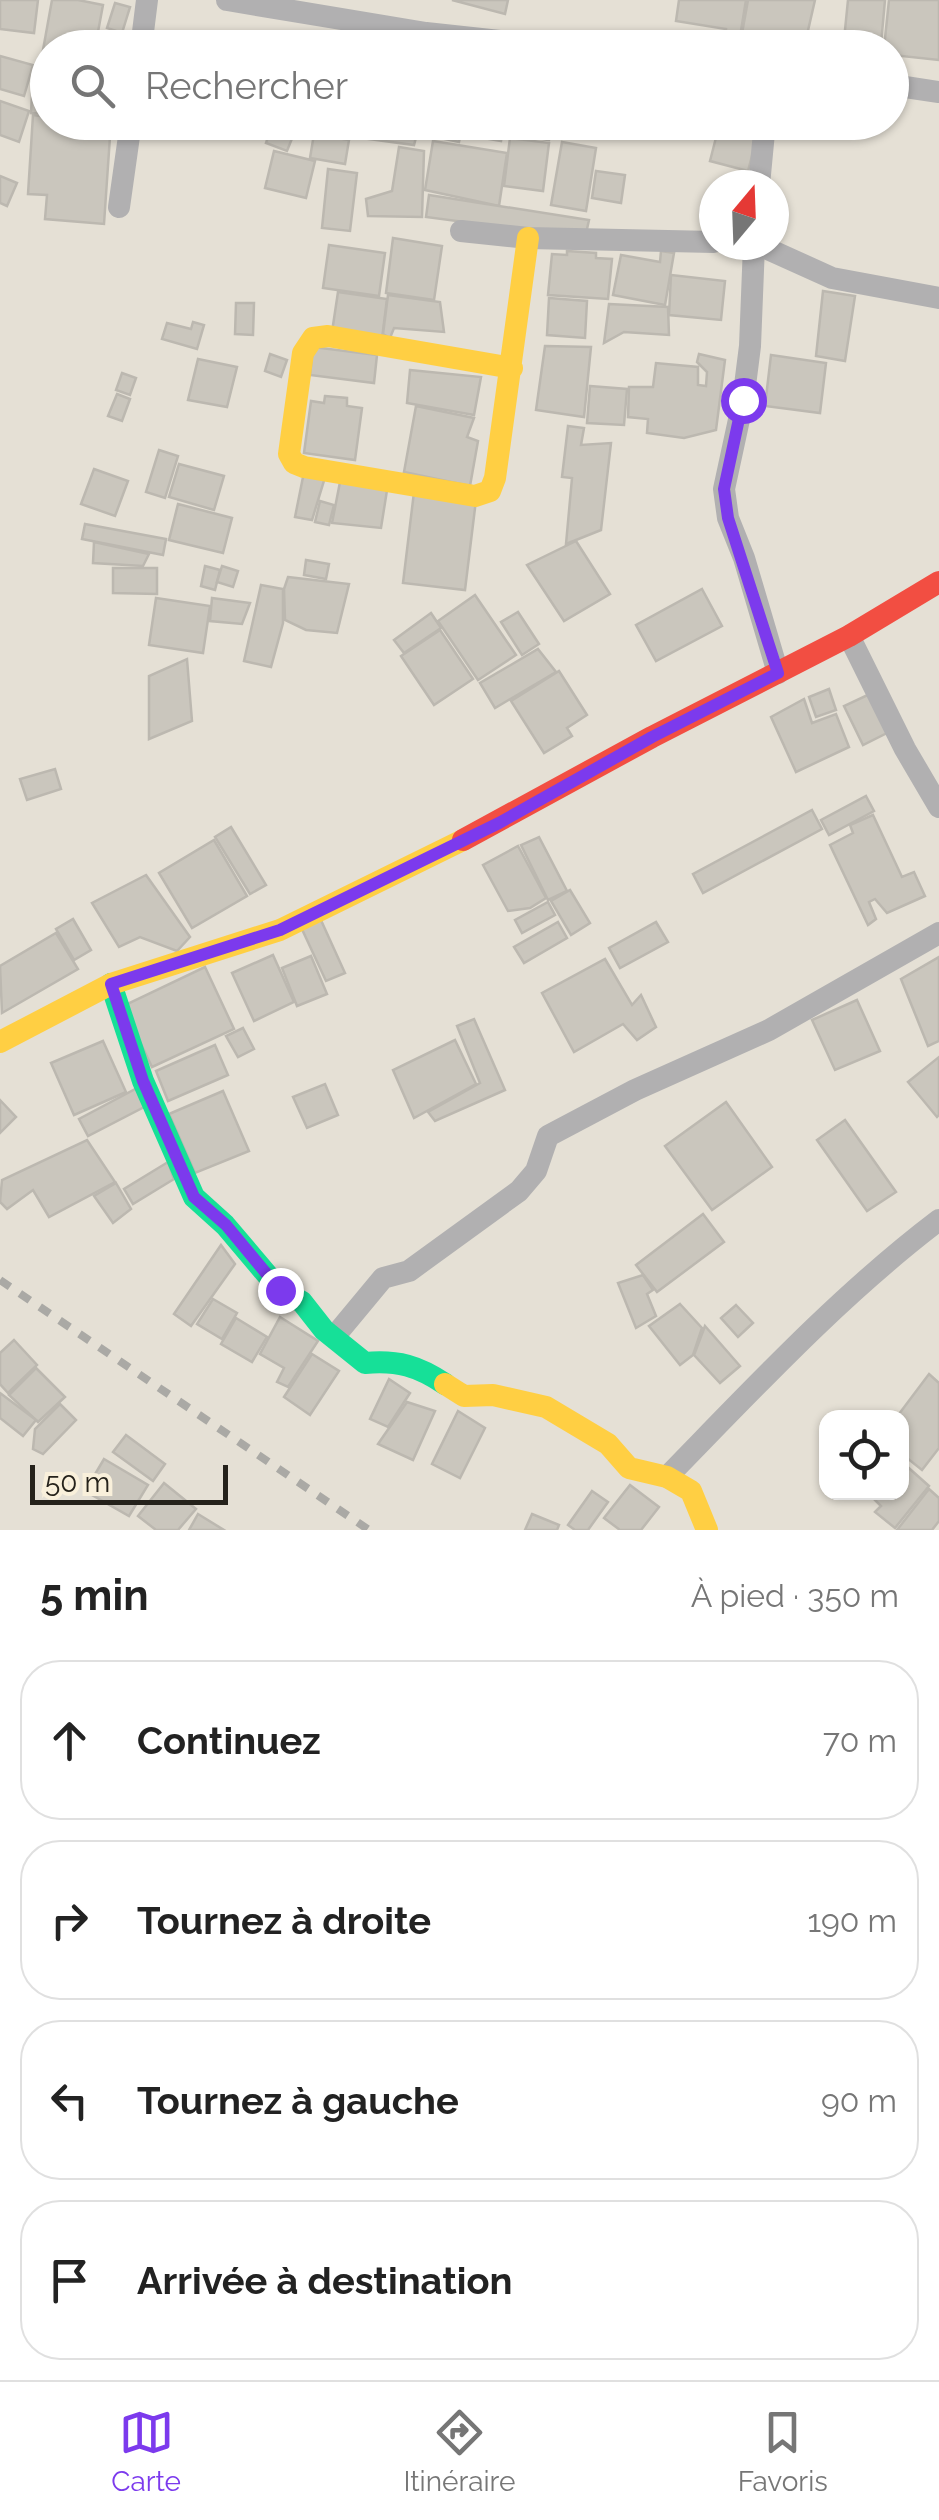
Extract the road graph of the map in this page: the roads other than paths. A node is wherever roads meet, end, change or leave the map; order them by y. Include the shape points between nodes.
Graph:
1 (147, 0) edge
2 (228, 0) edge
3 (332, 8) edge
4 (143, 30) edge
5 (415, 30) edge
6 (909, 88) edge
7 (939, 92) edge
8 (128, 140) edge
9 (763, 140) edge
10 (760, 170) edge
11 (119, 207) dead end
12 (462, 231) dead end
13 (528, 238) junction
14 (699, 242) edge
15 (789, 259) edge
16 (755, 260) edge
17 (939, 298) edge
18 (512, 368) junction
19 (939, 582) edge
20 (849, 636) junction
21 (778, 673) junction
22 (939, 807) edge
23 (939, 933) edge
24 (111, 984) junction
25 (0, 1042) edge
26 (939, 1220) edge
27 (334, 1337) junction
28 (667, 1477) junction
29 (707, 1530) edge

1 - 4 street
2 - 3 street
3 - 5 street
6 - 7 street
8 - 11 street
9 - 10 street
12 - 13 street
13 - 14 street
13 - 18 street
15 - 17 street via 832,278
16 - 21 street via 743,400 724,489
18 - 18 street via 313,338 303,352 289,454 304,467 475,496 490,491
19 - 20 street
20 - 21 street
20 - 22 street
21 - 24 street via 499,823 280,930
23 - 27 street via 769,1030 548,1136 536,1171 519,1191 409,1271 383,1278
24 - 25 street
24 - 27 street via 143,1081 194,1197
26 - 28 street via 902,1248
27 - 28 street via 365,1364 394,1360 423,1368 464,1396 546,1407 608,1444 629,1468
28 - 29 street via 691,1491

